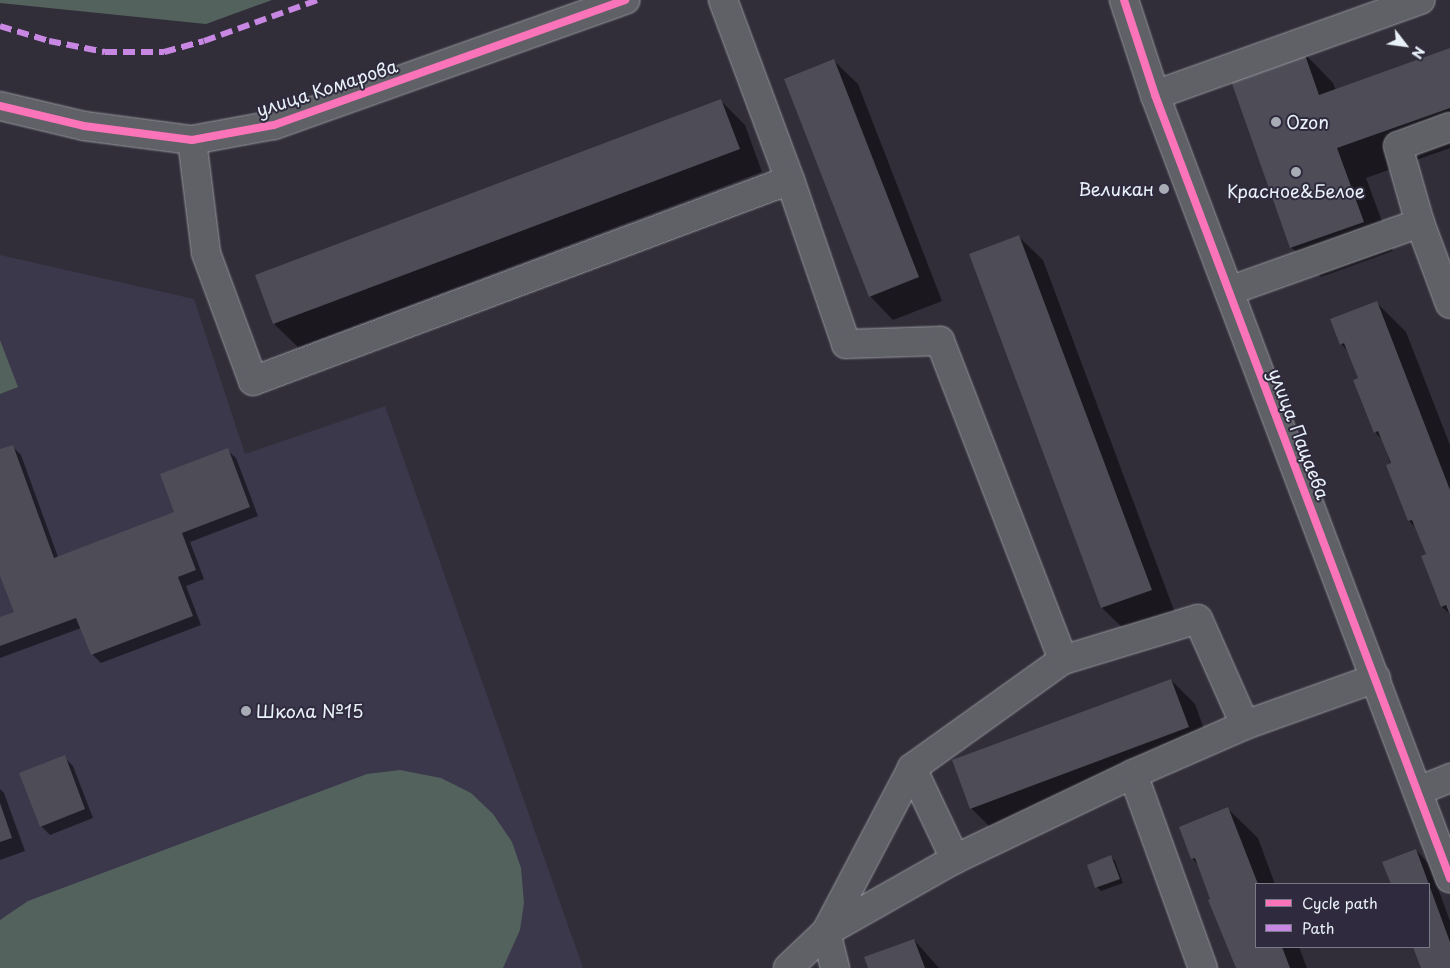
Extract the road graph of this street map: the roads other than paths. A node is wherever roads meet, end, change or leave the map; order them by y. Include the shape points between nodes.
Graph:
1 (625, 0) edge
2 (723, 0) edge
3 (1124, 0) edge
4 (1421, 0) edge
5 (582, 7) edge
6 (1154, 95) junction
7 (0, 106) edge
8 (1450, 128) edge
9 (192, 140) junction
10 (790, 180) junction
11 (1420, 223) junction
12 (1229, 291) junction
13 (1450, 304) edge
14 (1063, 660) junction
15 (1376, 678) junction
16 (1245, 725) junction
17 (912, 768) junction
18 (1133, 774) junction
19 (1450, 778) edge
20 (1418, 790) junction
21 (955, 859) junction
22 (1450, 878) edge
23 (826, 932) junction
24 (788, 968) edge
25 (835, 968) edge
26 (1203, 968) edge

1 - 5 street, улица Комарова
2 - 10 street
3 - 6 street, улица Пацаева
4 - 6 street
5 - 9 street, улица Комарова via 274,125
6 - 12 street, улица Пацаева
7 - 9 street, улица Комарова via 84,126
8 - 11 street via 1398,146
9 - 10 street via 206,253 253,381
10 - 14 street via 846,344 940,342
11 - 12 street
11 - 13 street
12 - 15 street, улица Пацаева
14 - 16 street via 1198,619
14 - 17 street
15 - 16 street
15 - 20 street, улица Пацаева
16 - 18 street
17 - 21 street
17 - 23 street
18 - 21 street
18 - 26 street
19 - 20 street
20 - 22 street, улица Пацаева
21 - 23 street
23 - 24 street
23 - 25 street

